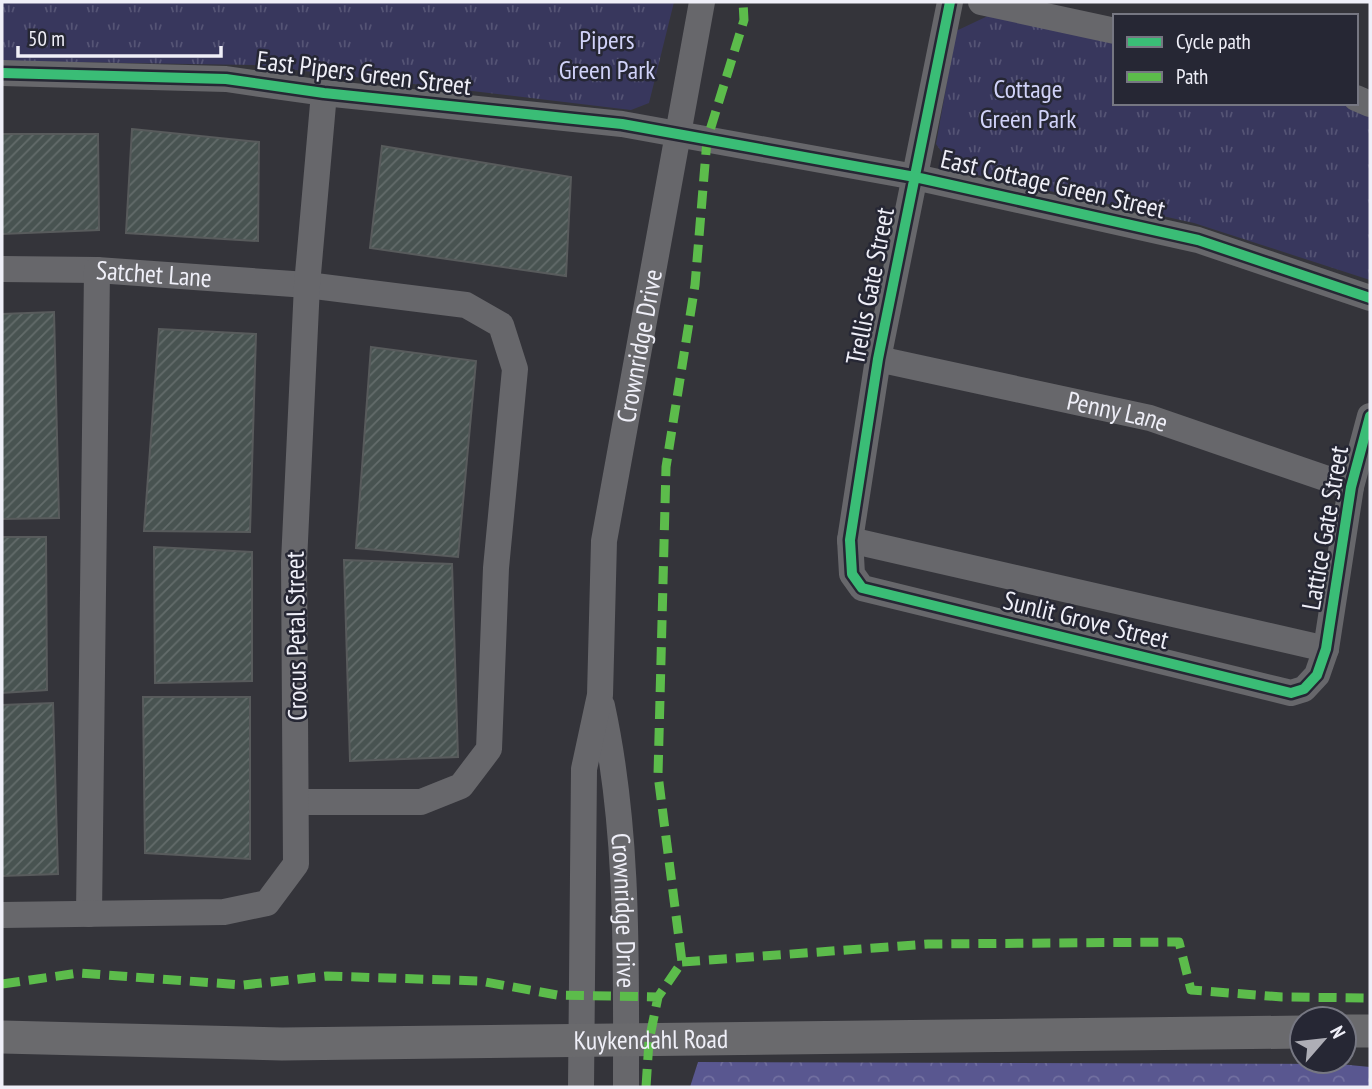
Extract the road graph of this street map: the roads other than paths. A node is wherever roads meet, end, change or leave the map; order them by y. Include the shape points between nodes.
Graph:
1 (702, 2) edge
2 (950, 2) edge
3 (981, 2) edge
4 (1113, 31) edge
5 (2, 73) edge
6 (324, 93) junction
7 (677, 135) junction
8 (915, 177) junction
9 (2, 269) edge
10 (97, 270) junction
11 (307, 285) junction
12 (1370, 298) edge
13 (878, 359) junction
14 (1370, 416) edge
15 (1351, 487) junction
16 (850, 540) junction
17 (1326, 649) junction
18 (600, 695) junction
19 (298, 802) junction
20 (89, 914) junction
21 (2, 915) edge
22 (1288, 1032) edge
23 (2, 1037) edge
24 (626, 1041) junction
25 (581, 1042) junction
26 (581, 1087) edge
27 (626, 1087) edge

1 - 7 street, Crownridge Drive
2 - 8 street, Trellis Gate Street
3 - 4 street
5 - 6 street, East Pipers Green Street via 226,79
6 - 7 street, East Pipers Green Street via 622,124
6 - 11 street, Crocus Petal Street
7 - 8 street, East Cottage Green Street
7 - 18 street, Crownridge Drive via 610,496 604,541
8 - 12 street, East Cottage Green Street via 1198,240
8 - 13 street, Trellis Gate Street
9 - 10 street, Satchet Lane
10 - 11 street, Satchet Lane
10 - 20 street
11 - 19 street, Crocus Petal Street via 294,562
11 - 19 street, Satchet Lane via 466,304 501,325 515,369 496,568 489,749 461,786 421,802
13 - 15 street, Penny Lane via 1150,418
13 - 16 street, Trellis Gate Street
14 - 15 street, Lattice Gate Street
15 - 17 street, Lattice Gate Street
16 - 17 street, Sunlit Grove Street
16 - 17 street, Sunlit Grove Street via 852,574 862,588 1291,693 1304,689 1317,676
18 - 24 street, Crownridge Drive via 615,769 625,904
18 - 25 street, Crownridge Drive via 584,769
19 - 20 street, Crocus Petal Street via 296,864 267,903 224,912
20 - 21 street, Crocus Petal Street
22 - 24 main road, Kuykendahl Road
23 - 25 main road, Kuykendahl Road via 282,1044
24 - 25 main road, Kuykendahl Road
24 - 27 street, Crownridge Drive
25 - 26 street, Crownridge Drive

